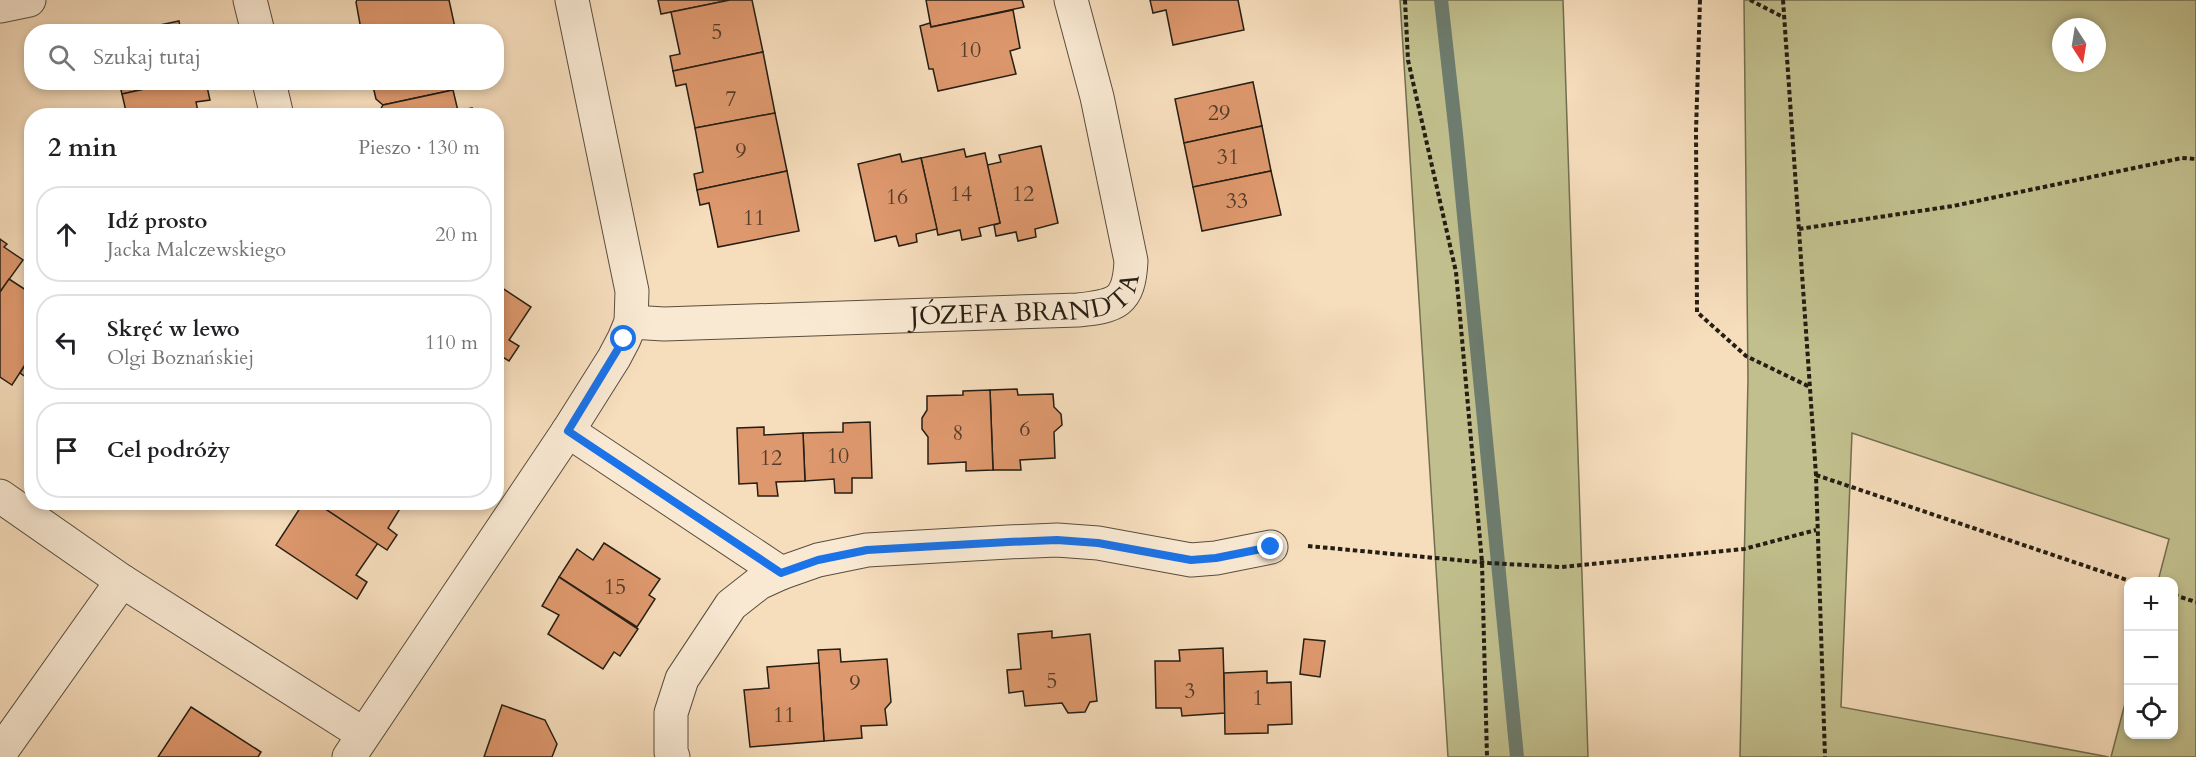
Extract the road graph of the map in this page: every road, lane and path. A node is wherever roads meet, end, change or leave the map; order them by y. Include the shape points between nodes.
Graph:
1 (29, 0) edge
2 (250, 0) edge
3 (572, 0) edge
4 (1071, 0) edge
5 (1405, 0) edge
6 (1700, 0) edge
7 (1750, 0) edge
8 (1783, 0) edge
9 (0, 6) edge
10 (1784, 18) junction
11 (256, 24) edge
12 (271, 90) edge
13 (275, 108) edge
14 (2196, 159) edge
15 (1799, 229) junction
16 (631, 322) junction
17 (1810, 387) junction
18 (568, 431) junction
19 (1816, 475) junction
20 (0, 496) edge
21 (1816, 530) junction
22 (1271, 547) joint
23 (1482, 562) junction
24 (781, 573) junction
25 (2124, 579) edge
26 (122, 581) junction
27 (2178, 596) edge
28 (2196, 603) edge
29 (356, 746) edge
30 (0, 753) edge
31 (673, 757) edge
32 (1487, 757) edge
33 (1825, 757) edge

1 - 9 street
2 - 11 street
3 - 16 street via 632,291
4 - 16 street, JÓZEFA BRANDTA via 1097,97 1131,261 1128,283 1118,301 1106,307 1078,310
5 - 23 path via 1408,60 1456,272
6 - 17 path via 1697,312 1746,356
7 - 10 path
8 - 10 path
10 - 15 path
12 - 13 street
14 - 15 path via 2182,158 1953,206
15 - 17 path
16 - 18 street via 614,358
17 - 19 path
18 - 24 street
18 - 29 street
19 - 21 path
19 - 25 path
20 - 26 street
21 - 23 path via 1744,549 1561,567
21 - 33 path
22 - 23 path via 1287,544
22 - 24 street via 1191,560 1098,543 1008,542 867,550
23 - 32 path
24 - 31 street via 759,583 731,605 682,679 671,714
26 - 29 street
26 - 30 street
27 - 28 path

